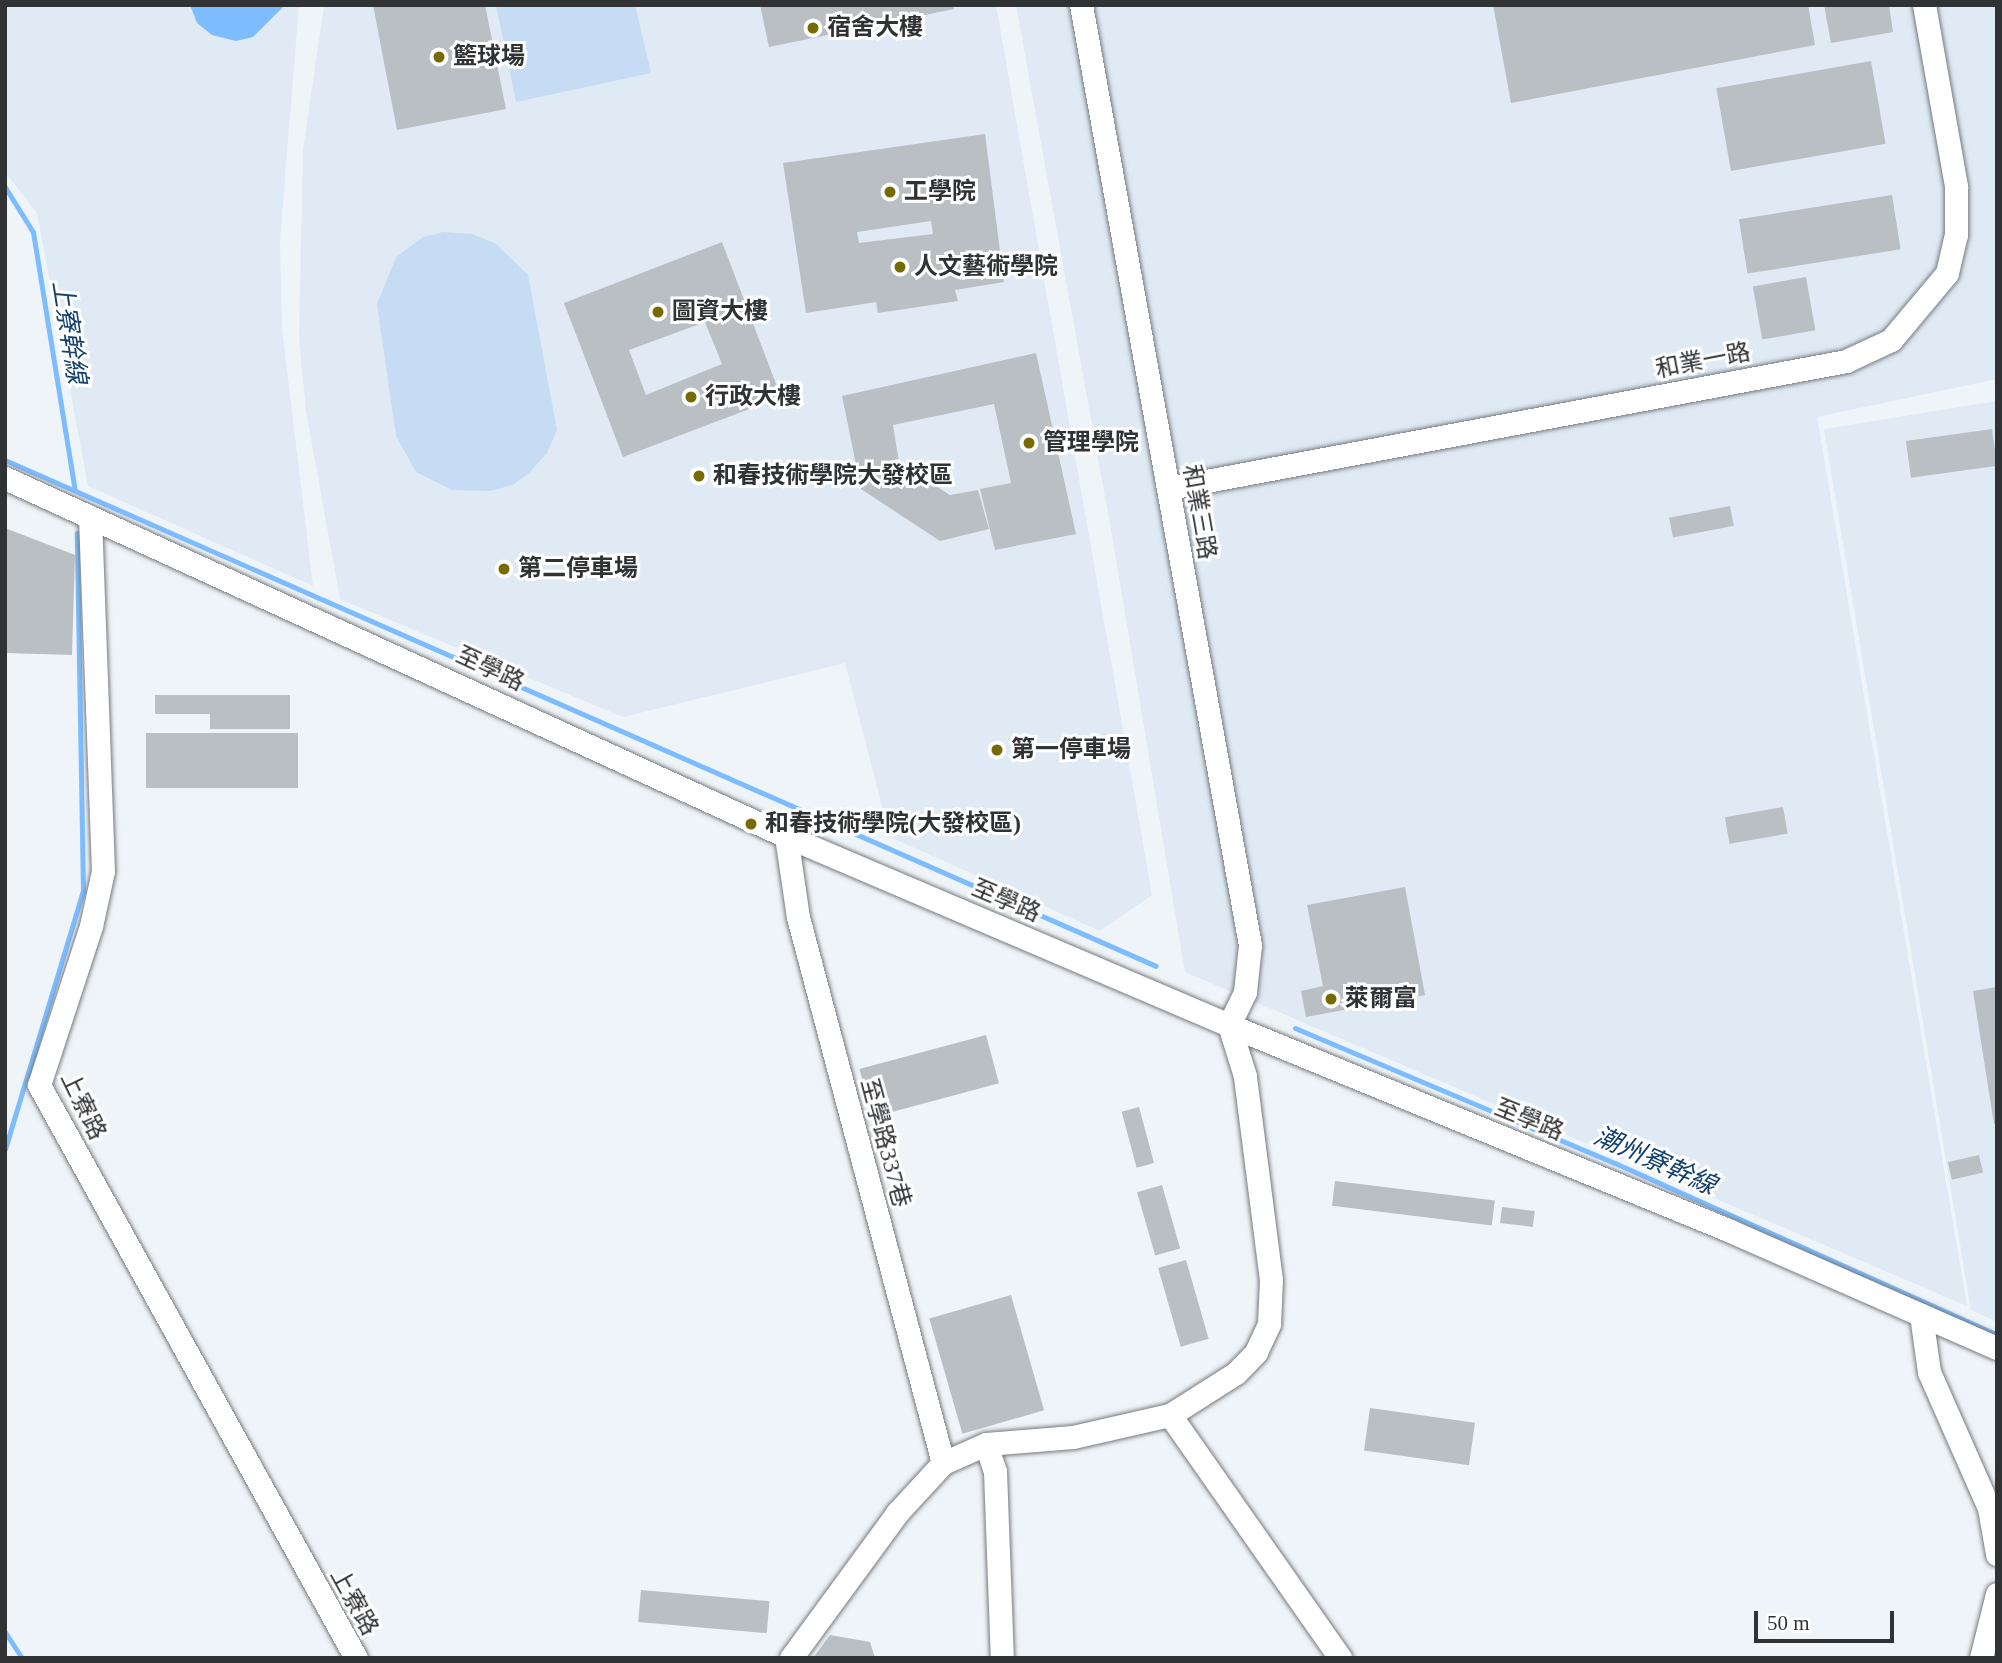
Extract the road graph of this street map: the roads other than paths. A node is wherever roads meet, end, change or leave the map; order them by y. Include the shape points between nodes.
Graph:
1 (1081, 5) edge
2 (1924, 5) edge
3 (5, 478) edge
4 (1169, 488) junction
5 (90, 517) junction
6 (786, 836) junction
7 (1229, 1025) junction
8 (1921, 1315) junction
9 (1997, 1348) edge
10 (1170, 1415) junction
11 (986, 1444) junction
12 (943, 1463) junction
13 (1997, 1554) edge
14 (1997, 1594) edge
15 (356, 1658) edge
16 (791, 1658) edge
17 (1002, 1658) edge
18 (1340, 1658) edge
19 (1981, 1658) edge

1 - 4 street, 和業三路
2 - 4 street, 和業一路 via 1956,186 1956,235 1947,273 1891,340 1846,361
3 - 5 street, 至學路
4 - 7 street, 和業三路 via 1250,945 1245,992
5 - 6 street, 至學路
5 - 15 street, 上寮路 via 103,872 91,926 39,1085
6 - 7 street, 至學路
6 - 12 street, 至學路337巷 via 798,917
7 - 8 street, 至學路 via 1728,1230
7 - 10 street via 1245,1076 1271,1280 1269,1324 1256,1352 1236,1373
8 - 9 street, 至學路
8 - 13 street via 1929,1372 1989,1508
10 - 11 street via 1086,1435
10 - 18 street
11 - 12 street
11 - 17 street via 995,1471
12 - 16 street via 897,1513
14 - 19 street

